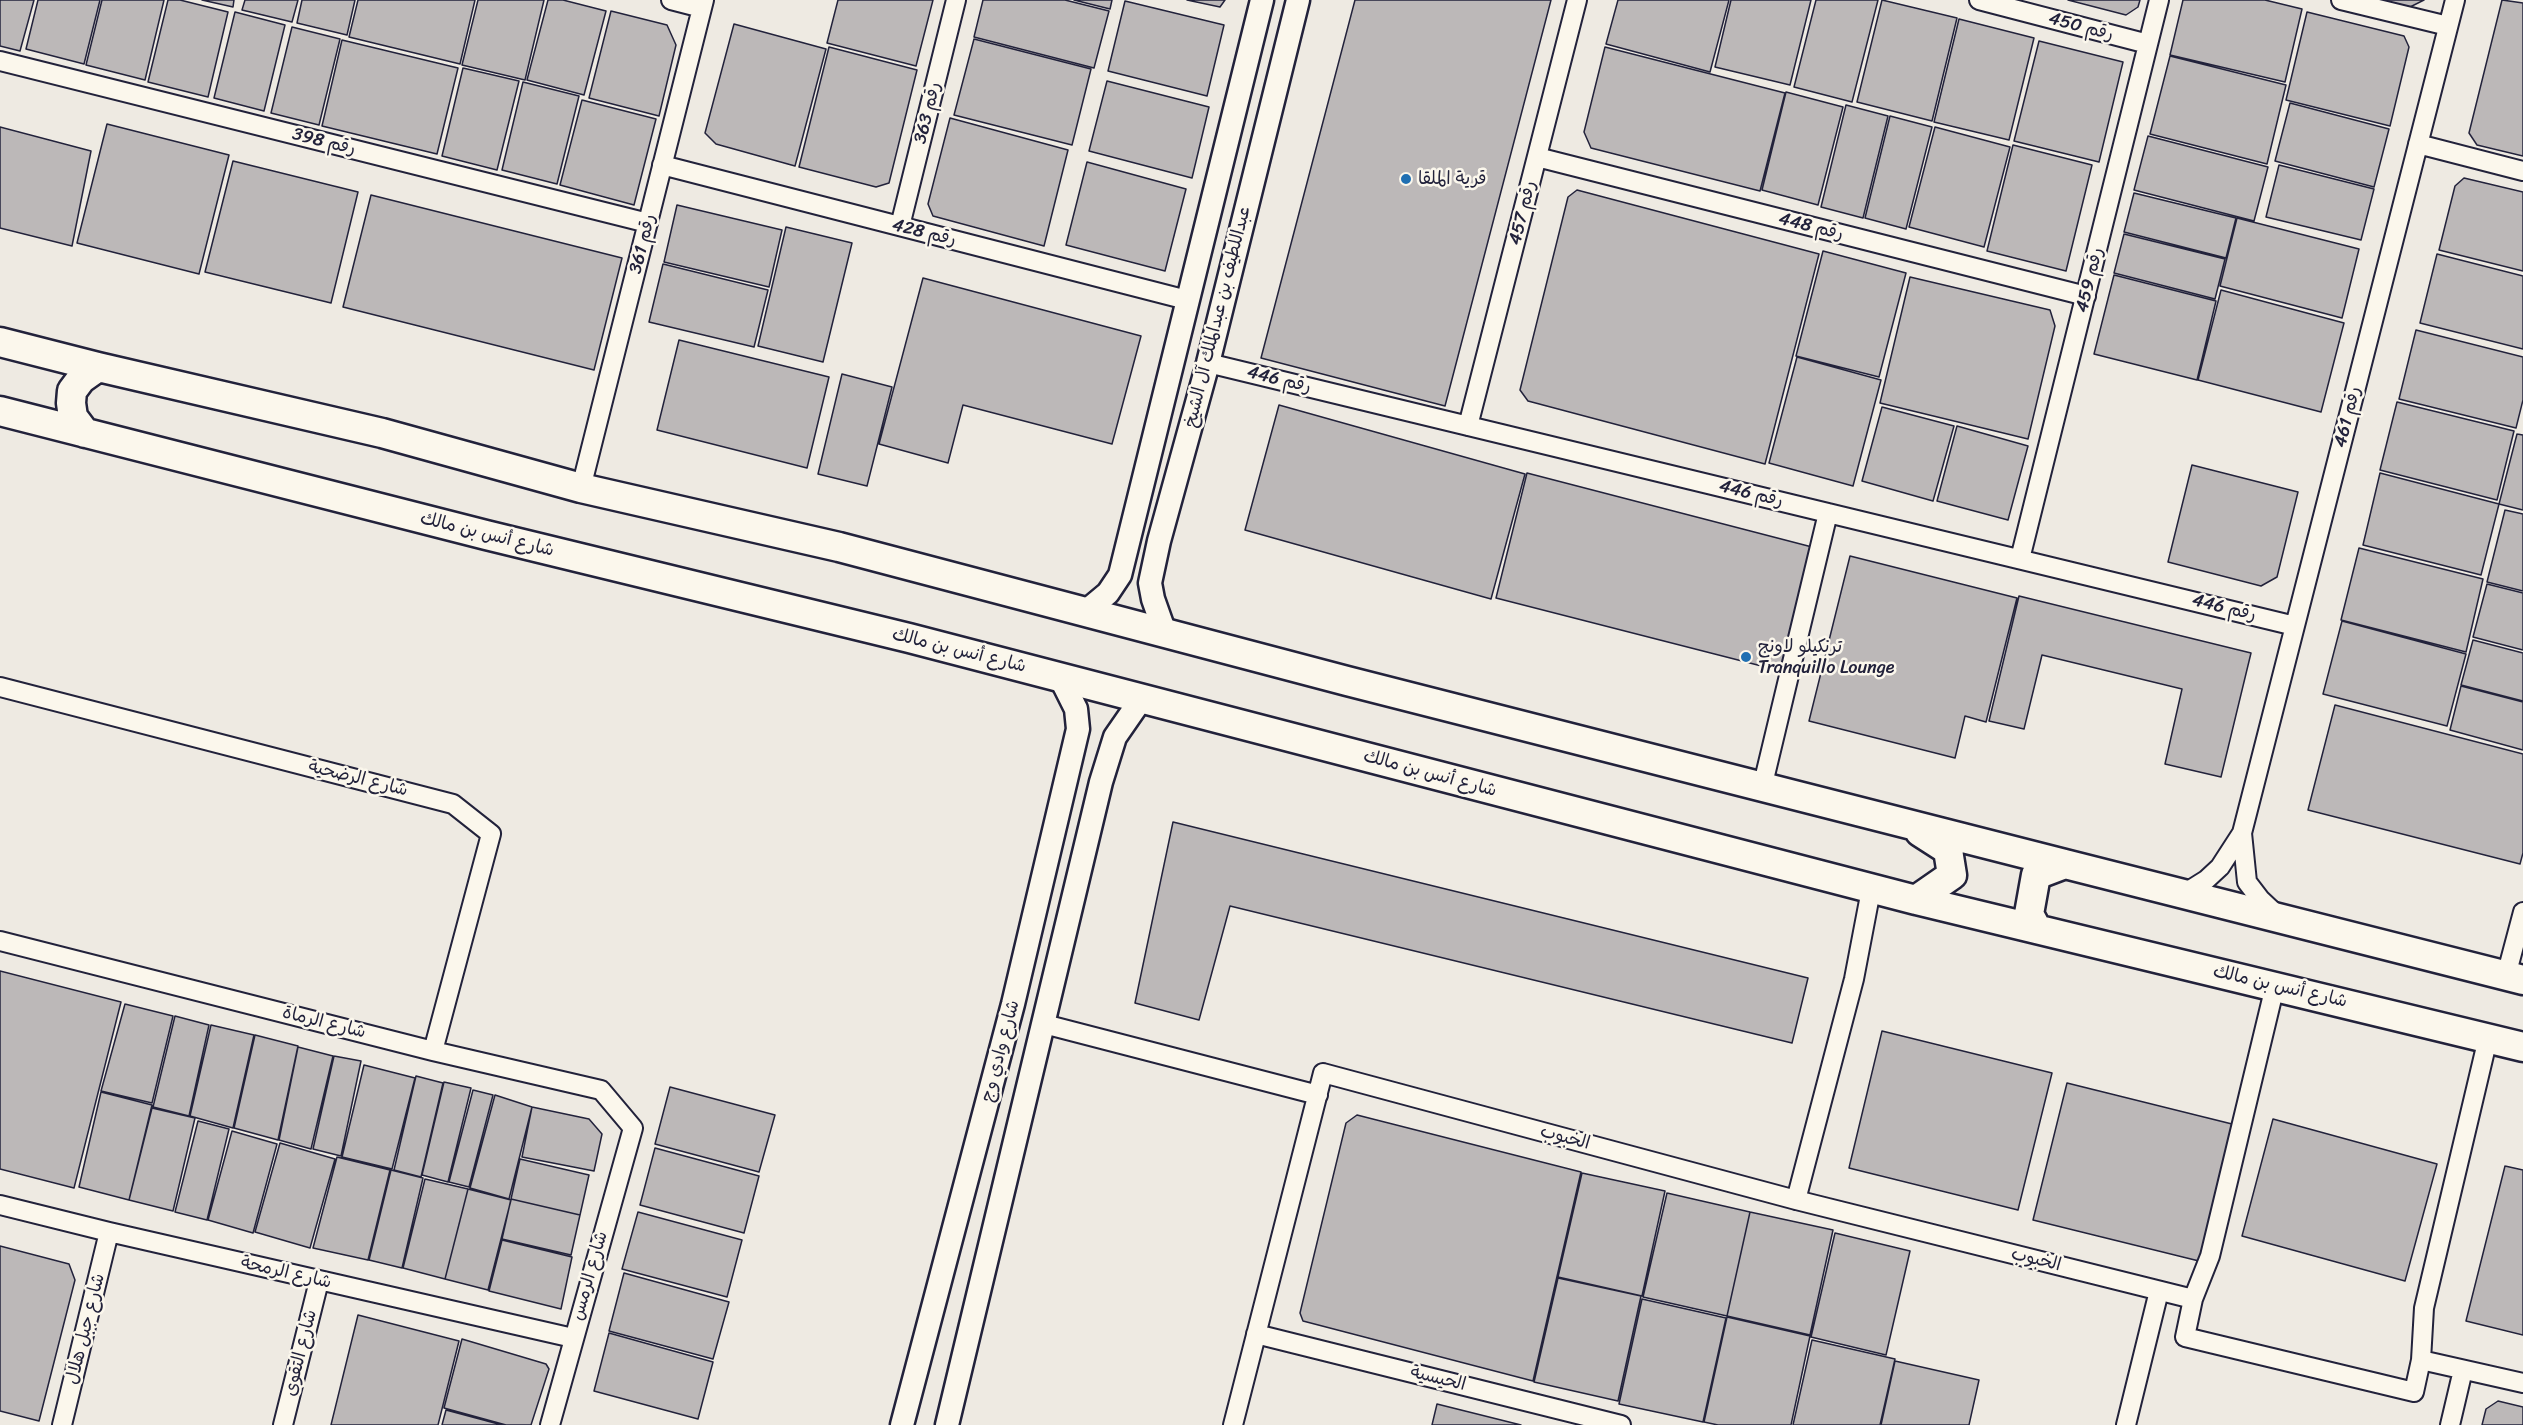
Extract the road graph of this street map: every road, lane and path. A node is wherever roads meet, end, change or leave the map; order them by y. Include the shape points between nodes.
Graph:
1 (671, 0) edge
2 (956, 0) edge
3 (1262, 0) edge
4 (1298, 0) edge
5 (1577, 0) edge
6 (1979, 0) edge
7 (2159, 0) edge
8 (2341, 0) edge
9 (2455, 0) edge
10 (703, 4) edge
11 (2448, 26) junction
12 (2148, 44) junction
13 (0, 61) edge
14 (2418, 144) junction
15 (1537, 157) junction
16 (662, 165) junction
17 (2523, 171) edge
18 (648, 223) junction
19 (900, 226) junction
20 (1202, 240) junction
21 (1236, 249) junction
22 (2086, 296) junction
23 (1187, 300) junction
24 (0, 342) edge
25 (1208, 363) junction
26 (98, 367) junction
27 (0, 411) edge
28 (1468, 426) junction
29 (86, 433) junction
30 (581, 488) junction
31 (1828, 513) junction
32 (1134, 518) junction
33 (1163, 525) junction
34 (2020, 559) junction
35 (1084, 613) junction
36 (2295, 626) junction
37 (1165, 633) junction
38 (1060, 677) junction
39 (0, 687) edge
40 (1142, 698) junction
41 (1068, 774) junction
42 (1101, 782) junction
43 (1762, 788) junction
44 (1909, 825) junction
45 (2242, 833) junction
46 (2065, 864) junction
47 (1871, 890) junction
48 (2182, 895) junction
49 (1916, 900) junction
50 (2523, 912) edge
51 (2280, 918) junction
52 (2037, 929) junction
53 (0, 941) edge
54 (2515, 978) edge
55 (2275, 986) junction
56 (1044, 1024) junction
57 (2488, 1038) junction
58 (2523, 1047) edge
59 (433, 1051) junction
60 (1318, 1095) junction
61 (633, 1128) joint
62 (1796, 1200) junction
63 (0, 1205) edge
64 (109, 1233) junction
65 (319, 1281) junction
66 (2159, 1291) junction
67 (2193, 1299) junction
68 (1256, 1334) junction
69 (573, 1338) junction
70 (2421, 1360) junction
71 (2463, 1370) junction
72 (2523, 1383) edge
73 (62, 1425) edge
74 (283, 1425) edge
75 (550, 1425) edge
76 (902, 1425) edge
77 (947, 1425) edge
78 (1233, 1425) edge
79 (1621, 1425) edge
80 (2126, 1425) edge
81 (2450, 1425) edge

1 - 10 street
2 - 19 street, رقم 363
3 - 20 street, عبداللطيف بن عبدالملك آل الشيخ
4 - 21 street, عبداللطيف بن عبدالملك آل الشيخ
5 - 15 street, رقم 457
6 - 12 street, رقم 450
7 - 12 street, رقم 459
8 - 11 street
9 - 11 street, رقم 461
10 - 16 street, رقم 361
11 - 14 street, رقم 461
12 - 22 street, رقم 459
13 - 18 street, رقم 398
14 - 17 street
14 - 36 street, رقم 461
15 - 22 street, رقم 448
15 - 28 street, رقم 457
16 - 18 street, رقم 361
16 - 19 street, رقم 428
18 - 30 street, رقم 361
19 - 23 street, رقم 428
20 - 21 street
20 - 23 street, عبداللطيف بن عبدالملك آل الشيخ
21 - 25 street, عبداللطيف بن عبدالملك آل الشيخ
22 - 34 street, رقم 459
23 - 32 street, عبداللطيف بن عبدالملك آل الشيخ
24 - 26 main road
25 - 28 street, رقم 446
25 - 33 street, عبداللطيف بن عبدالملك آل الشيخ
26 - 29 main road via 72,391 73,417
26 - 30 main road via 382,433
27 - 29 main road, شارع أنس بن مالك
28 - 31 street, رقم 446
29 - 38 main road, شارع أنس بن مالك
30 - 35 main road via 839,547
31 - 34 street, رقم 446
31 - 43 street
32 - 33 street via 1134,532 1140,538 1154,538
32 - 35 street, عبداللطيف بن عبدالملك آل الشيخ via 1120,575 1108,593
33 - 37 street, عبداللطيف بن عبدالملك آل الشيخ via 1150,583
34 - 36 street, رقم 446
35 - 37 main road
36 - 45 street, رقم 461
37 - 43 main road
38 - 40 main road, شارع أنس بن مالك
38 - 41 street, شارع وادي وج via 1078,719
39 - 59 street, شارع الرضحية via 453,804 491,834
40 - 42 street, شارع وادي وج via 1115,736
40 - 47 main road, شارع أنس بن مالك
41 - 42 street
41 - 76 street, شارع وادي وج via 1013,1004
42 - 56 street, شارع وادي وج
43 - 44 main road
44 - 46 main road
44 - 49 main road via 1948,850 1952,875
45 - 48 street via 2220,867
45 - 51 street via 2247,882
46 - 48 main road
46 - 52 main road via 2036,875 2029,914
47 - 49 main road, شارع أنس بن مالك
47 - 62 street via 1854,979
48 - 51 main road
49 - 52 main road, شارع أنس بن مالك
50 - 54 street
51 - 54 main road
52 - 55 main road, شارع أنس بن مالك
53 - 59 street, شارع الرماة
55 - 57 main road, شارع أنس بن مالك
55 - 67 street via 2211,1256
56 - 60 street
56 - 77 street, شارع وادي وج
57 - 58 main road, شارع أنس بن مالك
57 - 70 street via 2424,1308
59 - 61 street, شارع الرماة via 601,1090
60 - 62 street, الخبوب via 1323,1073
60 - 68 street, الخبوب
61 - 69 street, شارع الرمس
62 - 66 street, الخبوب
63 - 64 street, شارع الرمحة
64 - 65 street, شارع الرمحة
64 - 73 street, شارع جبل هلال
65 - 69 street, شارع الرمحة
65 - 74 street, شارع التقوى
66 - 67 street, الخبوب
66 - 80 street
67 - 70 street via 2186,1337 2414,1392
68 - 78 street, الخبوب
68 - 79 street, الحيسية
69 - 75 street, شارع الرمس
70 - 71 street
71 - 72 street
71 - 81 street

